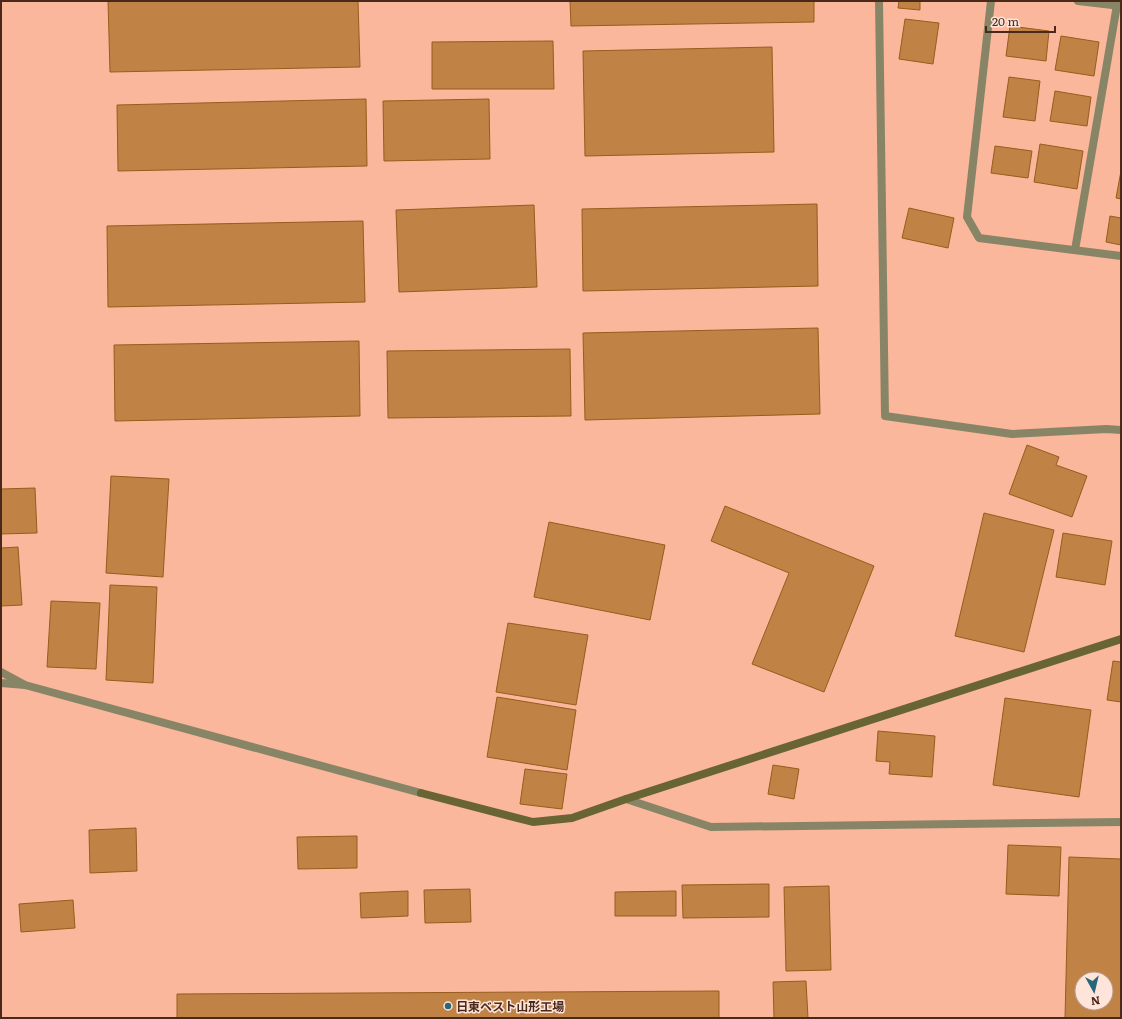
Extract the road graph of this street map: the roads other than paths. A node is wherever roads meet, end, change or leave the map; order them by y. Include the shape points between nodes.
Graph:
1 (879, 1) edge
2 (991, 1) edge
3 (1078, 1) edge
4 (1119, 5) edge
5 (1076, 250) junction
6 (1121, 256) edge
7 (1121, 430) edge
8 (1121, 639) edge
9 (1, 672) edge
10 (1, 683) edge
11 (25, 685) junction
12 (626, 799) junction
13 (1121, 822) edge

1 - 7 street via 885,416 1012,434
2 - 5 street via 967,217 979,238
3 - 4 street
4 - 5 street
5 - 6 street
8 - 12 street
9 - 11 street
10 - 11 street
11 - 12 street via 533,822 572,818
12 - 13 street via 711,827

